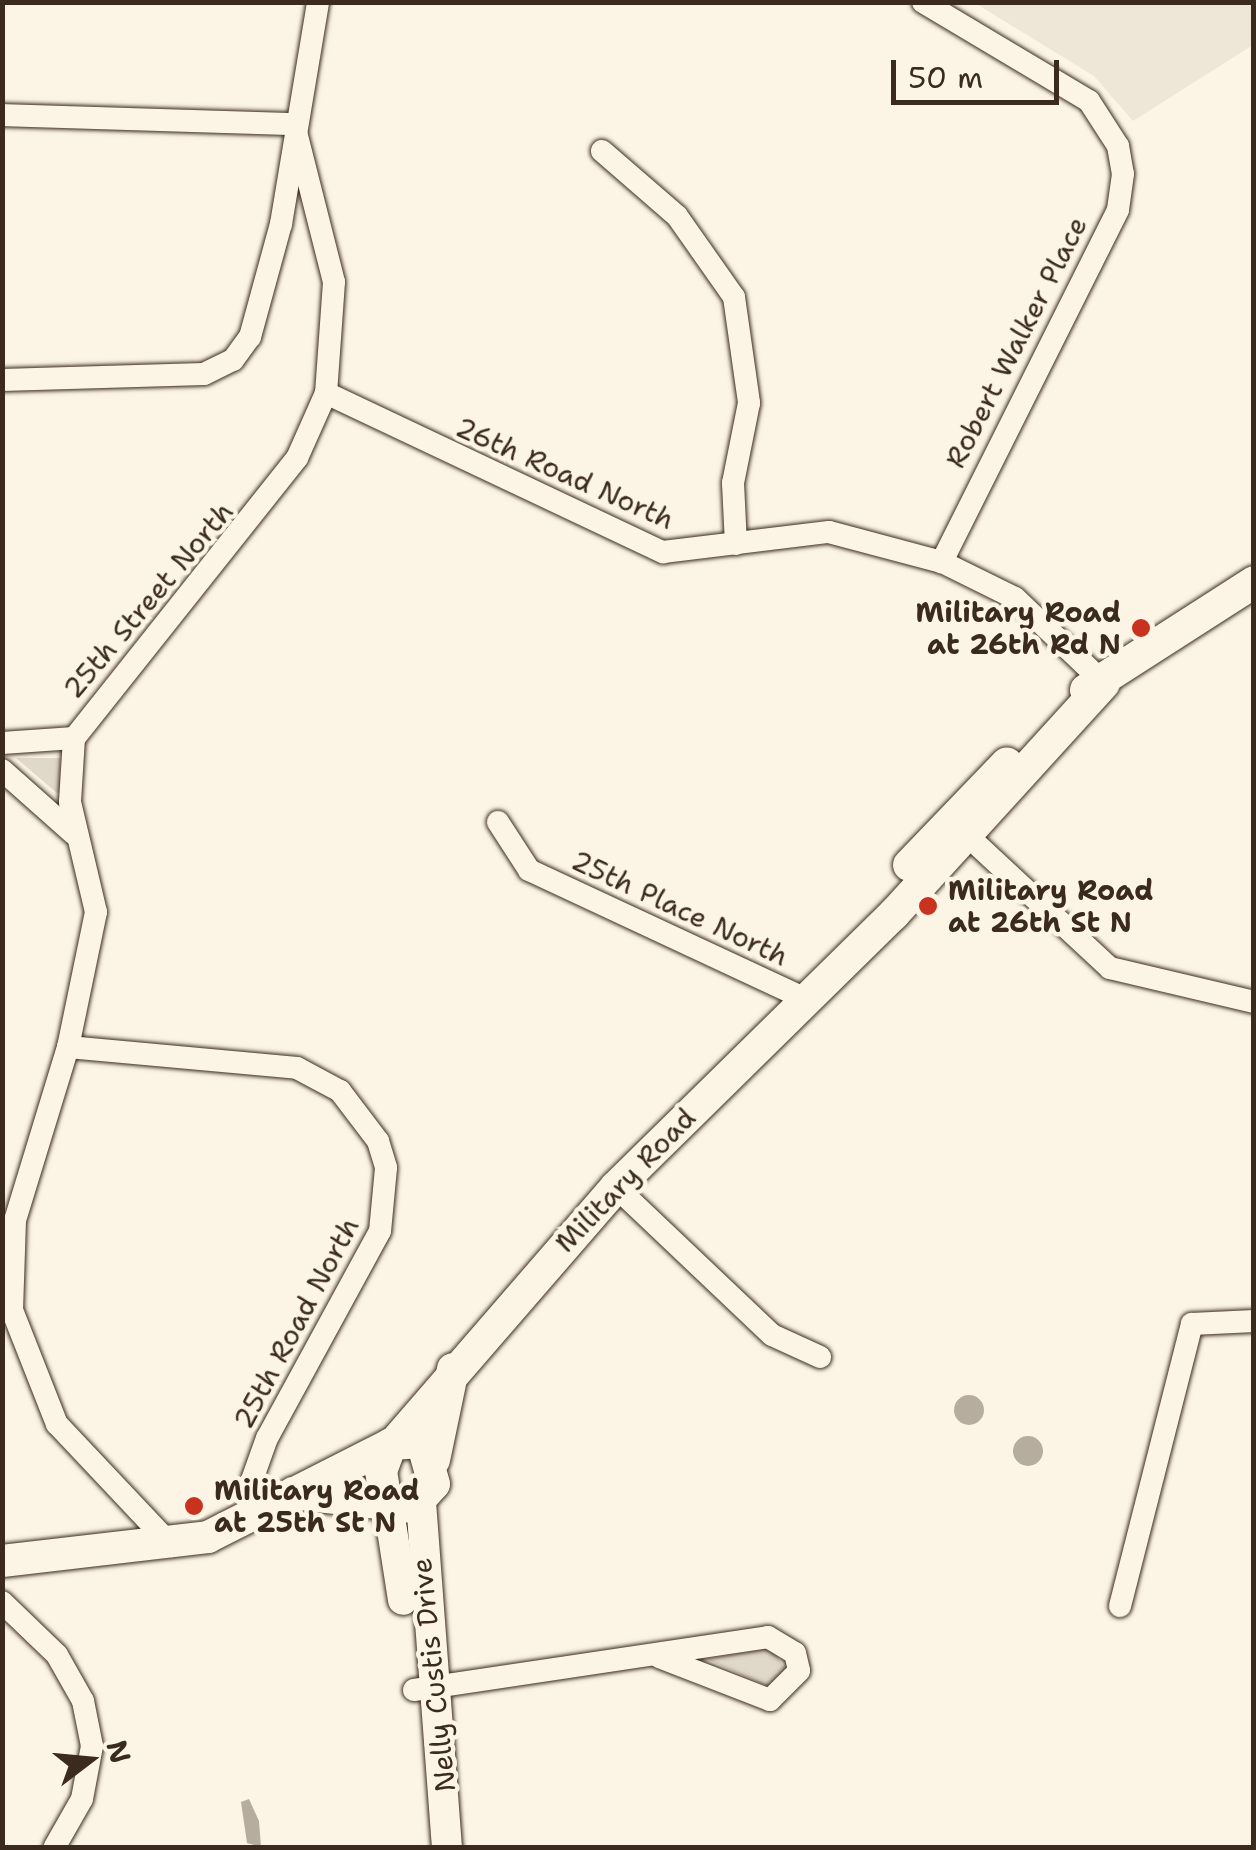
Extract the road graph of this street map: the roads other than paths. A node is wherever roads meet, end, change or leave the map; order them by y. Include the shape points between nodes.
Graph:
1 (318, 2) edge
2 (924, 2) edge
3 (2, 115) edge
4 (294, 124) junction
5 (602, 151) dead end
6 (2, 380) edge
7 (326, 394) junction
8 (736, 544) junction
9 (942, 562) junction
10 (1254, 582) edge
11 (1104, 683) junction
12 (74, 738) junction
13 (2, 743) edge
14 (2, 770) edge
15 (498, 822) dead end
16 (959, 828) junction
17 (76, 838) junction
18 (804, 998) junction
19 (1254, 1002) edge
20 (68, 1047) junction
21 (616, 1187) junction
22 (1254, 1321) edge
23 (820, 1357) dead end
24 (453, 1369) junction
25 (393, 1442) junction
26 (434, 1460) junction
27 (293, 1492) junction
28 (398, 1503) junction
29 (254, 1516) junction
30 (172, 1546) junction
31 (2, 1561) edge
32 (2, 1602) edge
33 (1120, 1606) dead end
34 (659, 1657) junction
35 (424, 1689) junction
36 (54, 1848) edge
37 (427, 1848) edge
38 (448, 1848) edge

1 - 4 street, 25th Street North
2 - 9 street, Robert Walker Place via 1089,101 1118,146 1118,210
3 - 4 street
4 - 6 street, 25th Street North via 281,224 250,338 234,360 204,374
4 - 7 street, 25th Street North via 334,282
5 - 8 street via 677,216 734,297 749,404 733,483
7 - 8 street, 26th Road North via 636,542 692,555
7 - 12 street, 25th Street North via 258,518
8 - 9 street, 26th Road North via 829,532
9 - 11 street, 26th Road North via 1015,598
10 - 11 main road, Military Road
11 - 16 main road, Military Road via 1072,696
12 - 13 street
12 - 17 street, 25th Street North
14 - 17 street
15 - 18 street, 25th Place North via 529,870
16 - 18 main road, Military Road
16 - 19 street via 1110,968
17 - 20 street, 25th Street North via 96,912
18 - 21 main road, Military Road
20 - 29 street, 25th Road North via 297,1068 340,1092 378,1141 386,1168 380,1231 267,1438 252,1480
20 - 30 street, 25th Street North via 15,1220 12,1310 57,1424
21 - 23 street via 772,1335
21 - 24 main road, Military Road
22 - 33 street via 1192,1324
24 - 25 main road, Military Road
24 - 26 main road
25 - 26 main road via 422,1442
25 - 27 main road, Military Road
25 - 28 main road via 381,1472
26 - 28 main road
27 - 28 main road
27 - 29 main road, Military Road
28 - 35 street, Nelly Custis Drive
29 - 30 main road, Military Road
30 - 31 main road, Military Road
32 - 36 street via 56,1655 83,1702 92,1746 82,1800
34 - 34 street via 770,1700 799,1670 796,1652 776,1637
34 - 35 street
35 - 37 street, Nelly Custis Drive
35 - 38 street, Nelly Custis Drive

